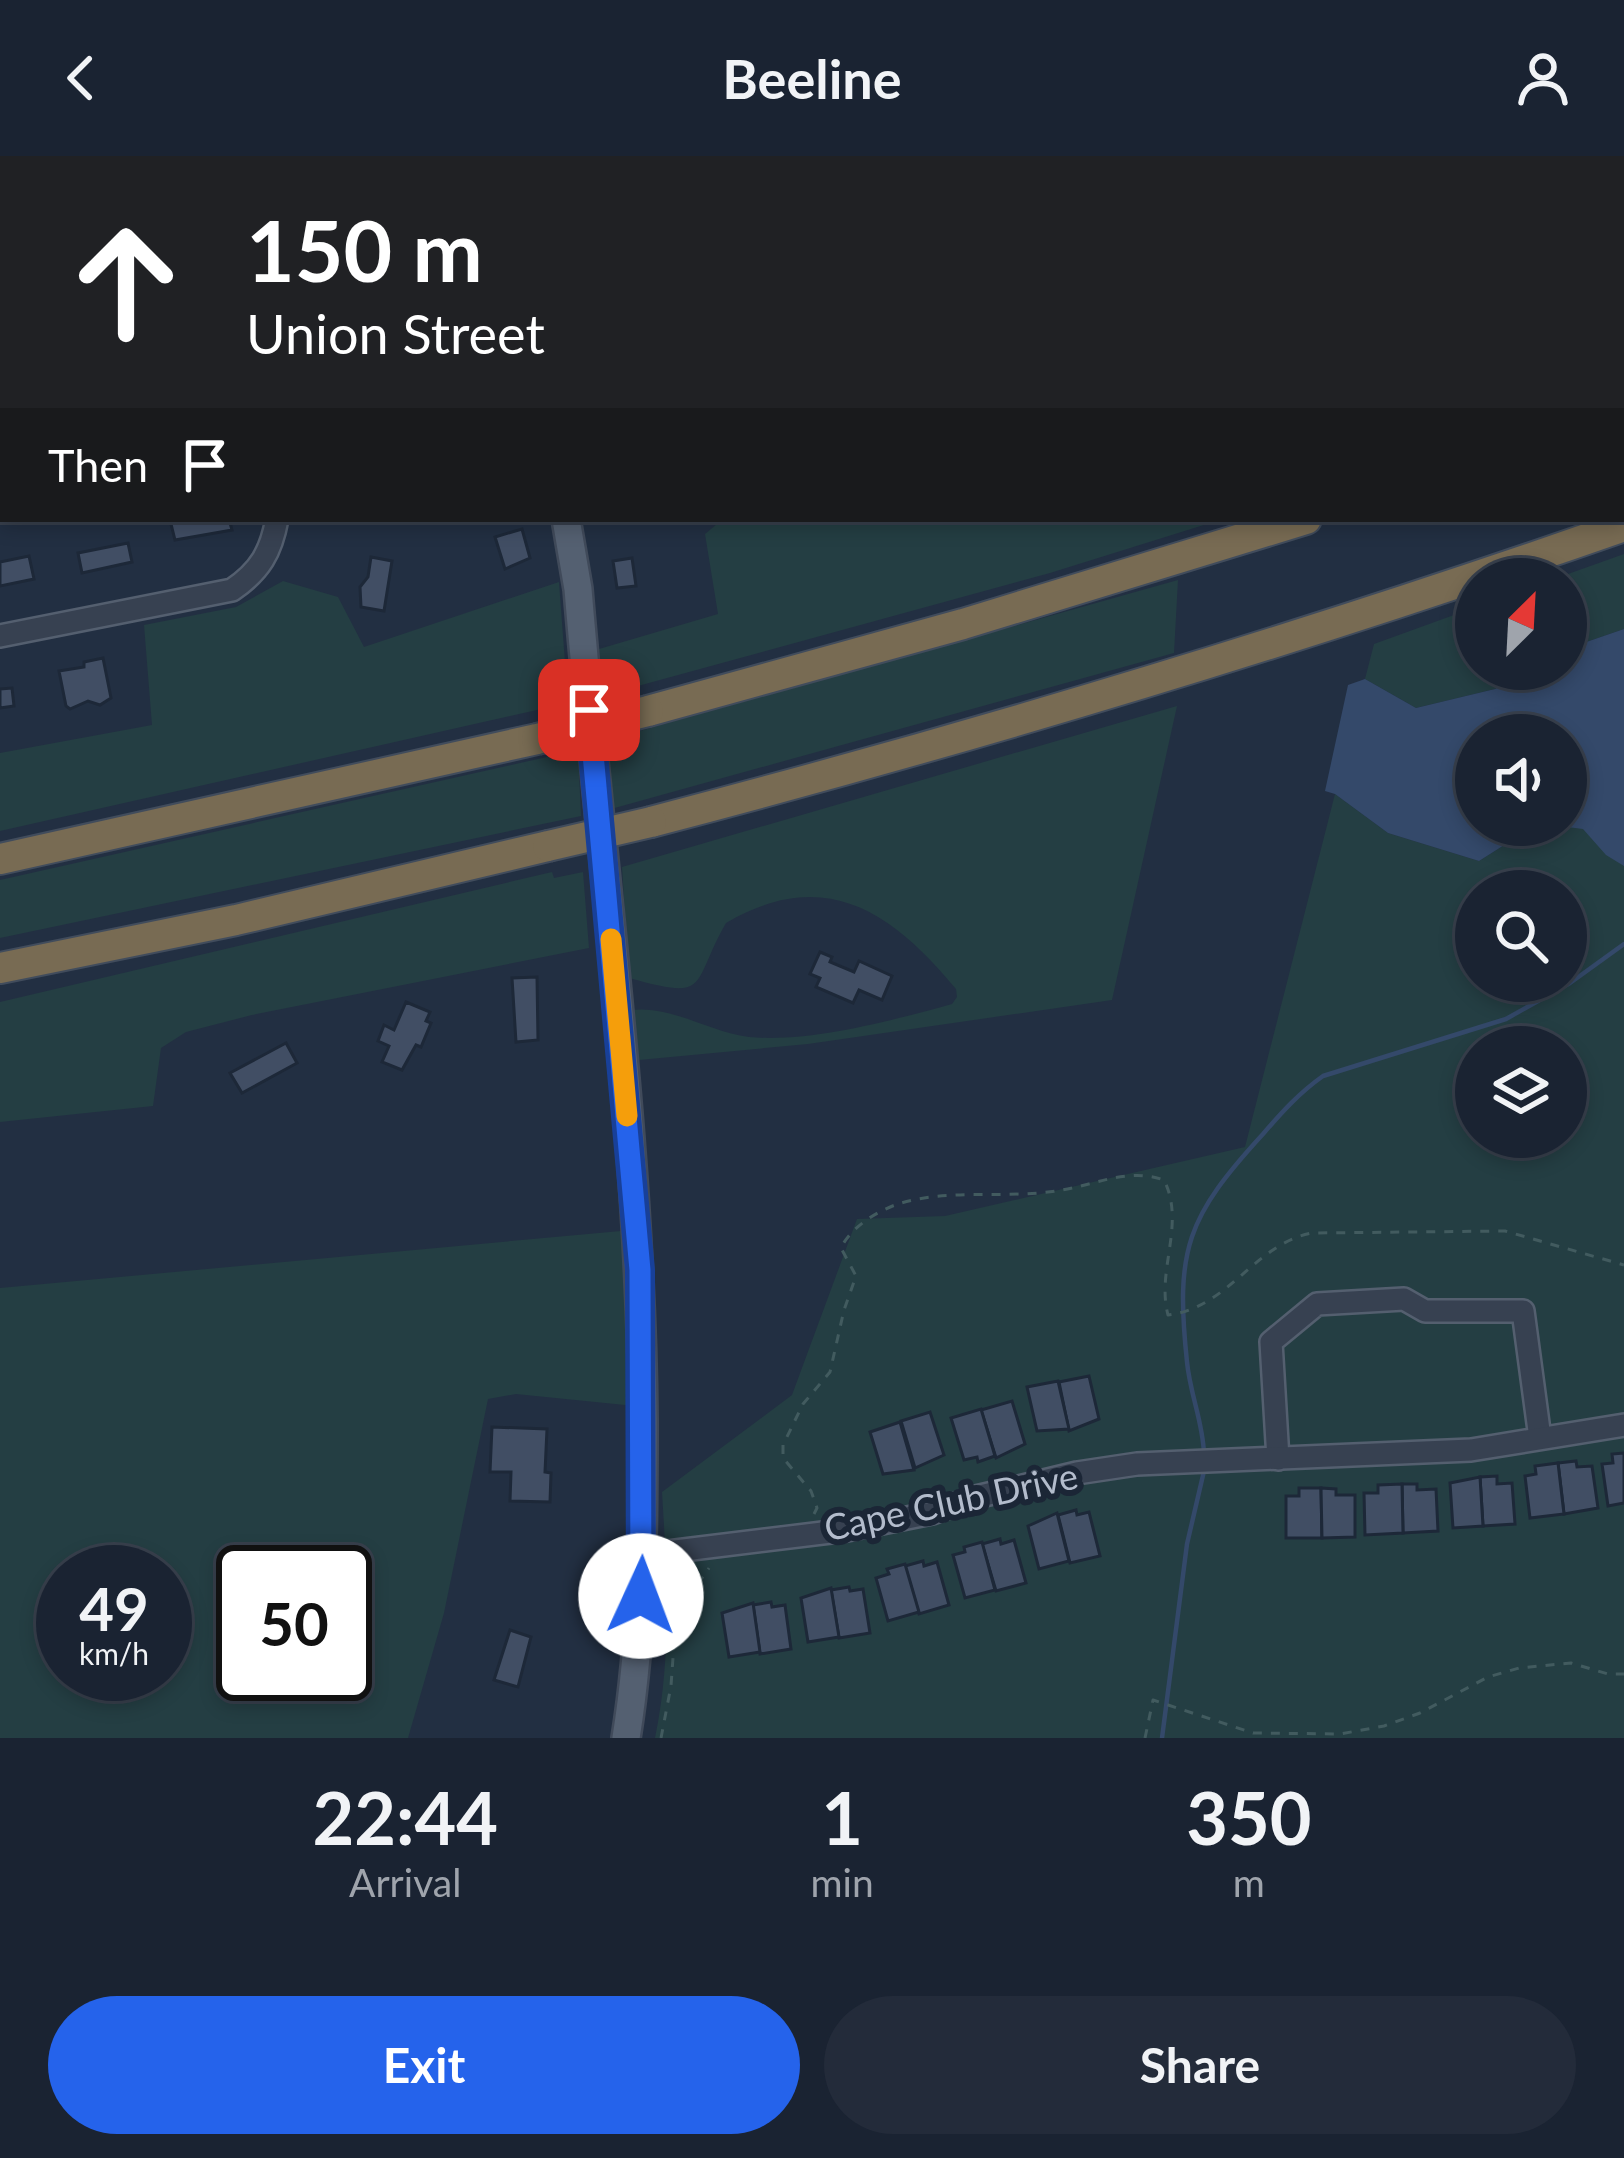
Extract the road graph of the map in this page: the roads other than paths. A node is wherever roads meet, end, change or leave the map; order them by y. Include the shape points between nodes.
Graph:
1 (276, 522) edge
2 (567, 522) edge
3 (1296, 522) edge
4 (1624, 526) edge
5 (0, 635) edge
6 (0, 859) edge
7 (0, 968) edge
8 (1624, 1424) edge
9 (1540, 1438) junction
10 (1278, 1459) junction
11 (644, 1555) junction
12 (626, 1738) edge

1 - 5 street via 266,560 232,590
2 - 11 main road via 637,1219
3 - 6 highway, bridge via 648,711
4 - 7 highway, bridge via 1091,699 651,822
8 - 9 street, Cape Club Drive
9 - 10 street, Cape Club Drive via 1471,1450
9 - 10 street via 1523,1311 1425,1311 1404,1299 1317,1304 1271,1342
10 - 11 street, Cape Club Drive via 1077,1473 847,1530
11 - 12 main road

